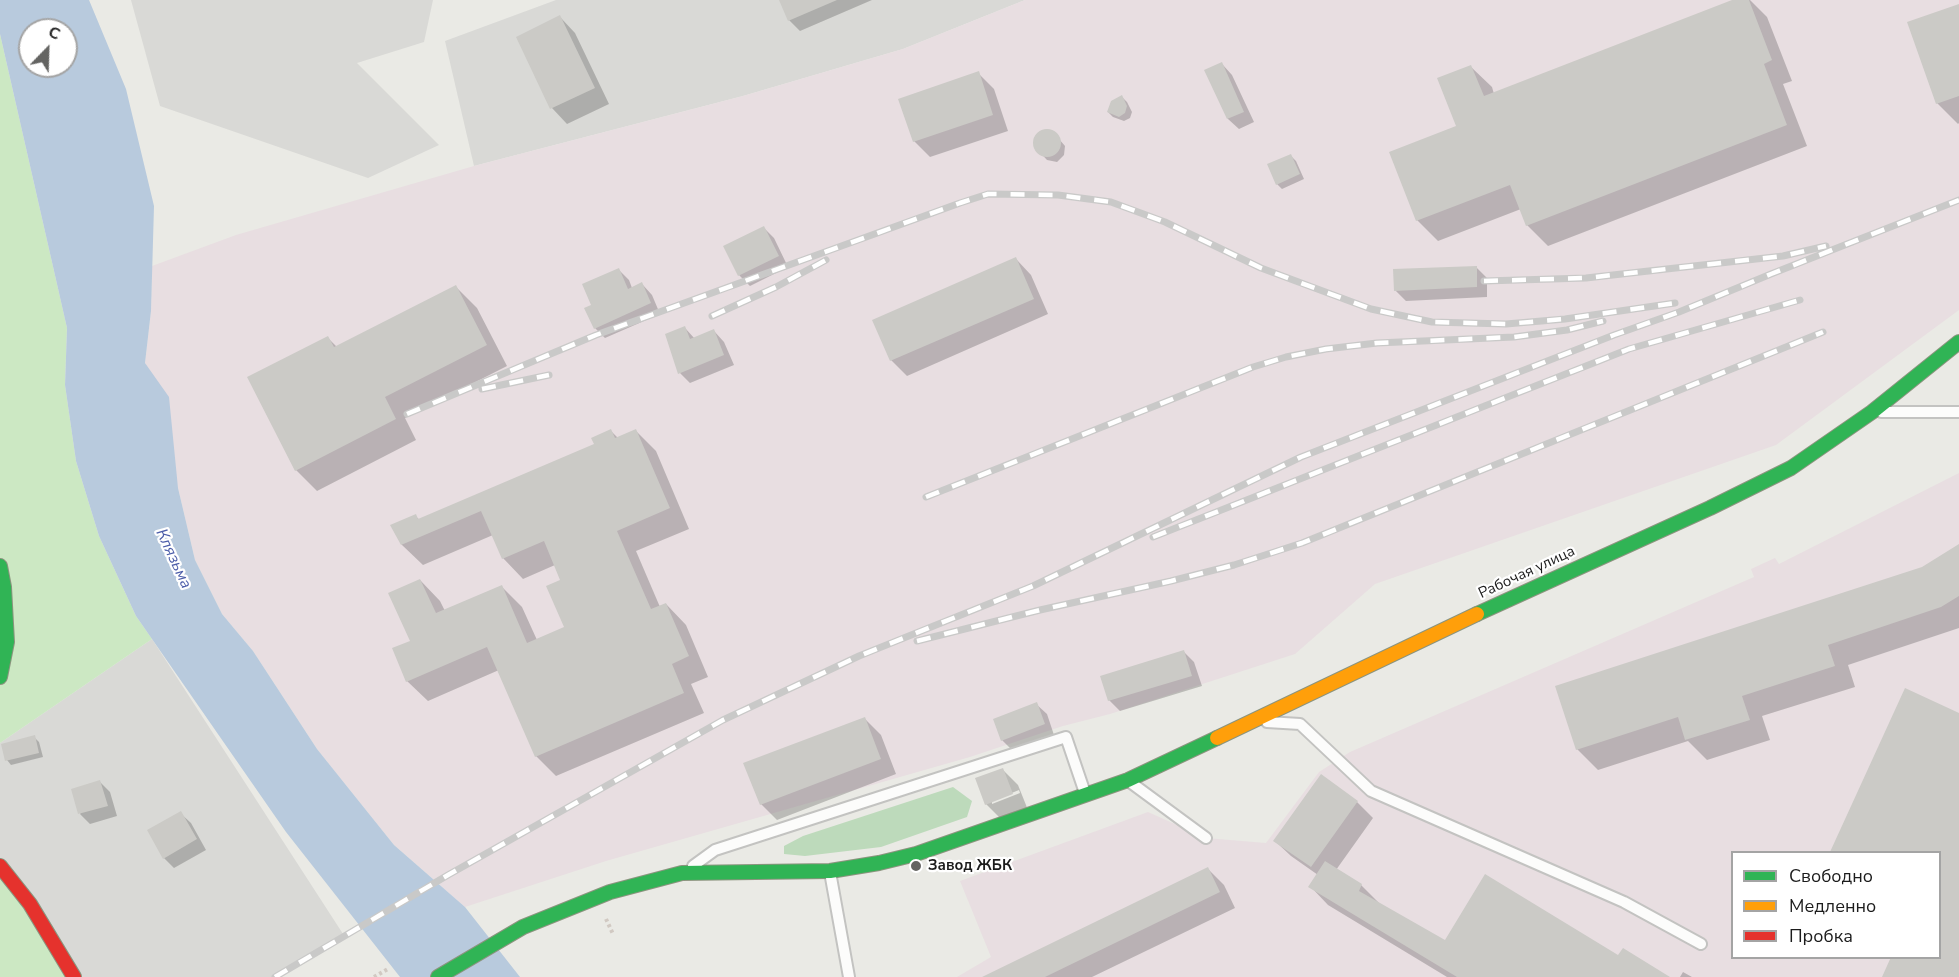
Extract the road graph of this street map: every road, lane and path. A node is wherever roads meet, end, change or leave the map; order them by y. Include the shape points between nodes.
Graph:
1 (1959, 342) edge
2 (1872, 411) junction
3 (1959, 412) edge
4 (0, 566) edge
5 (0, 677) edge
6 (1252, 721) junction
7 (1128, 780) junction
8 (1086, 796) junction
9 (1206, 838) dead end
10 (0, 866) edge
11 (830, 871) junction
12 (682, 873) junction
13 (604, 912) dead end
14 (613, 934) dead end
15 (1701, 944) dead end
16 (388, 969) dead end
17 (74, 977) edge
18 (374, 977) edge
19 (438, 977) edge
20 (849, 977) edge

1 - 2 street, Рабочая улица
2 - 3 lane
2 - 6 street, Рабочая улица via 1781,473
4 - 5 street via 7,642
6 - 7 street, Рабочая улица
6 - 15 lane via 1300,724 1371,791 1624,902
7 - 8 street, Рабочая улица
7 - 9 lane
8 - 11 street, Рабочая улица via 916,854
8 - 12 lane via 1066,737 715,850
10 - 17 street via 30,904
11 - 12 street, Рабочая улица
11 - 20 lane
12 - 19 street, Рабочая улица via 610,892 523,927
13 - 14 path
16 - 18 path

